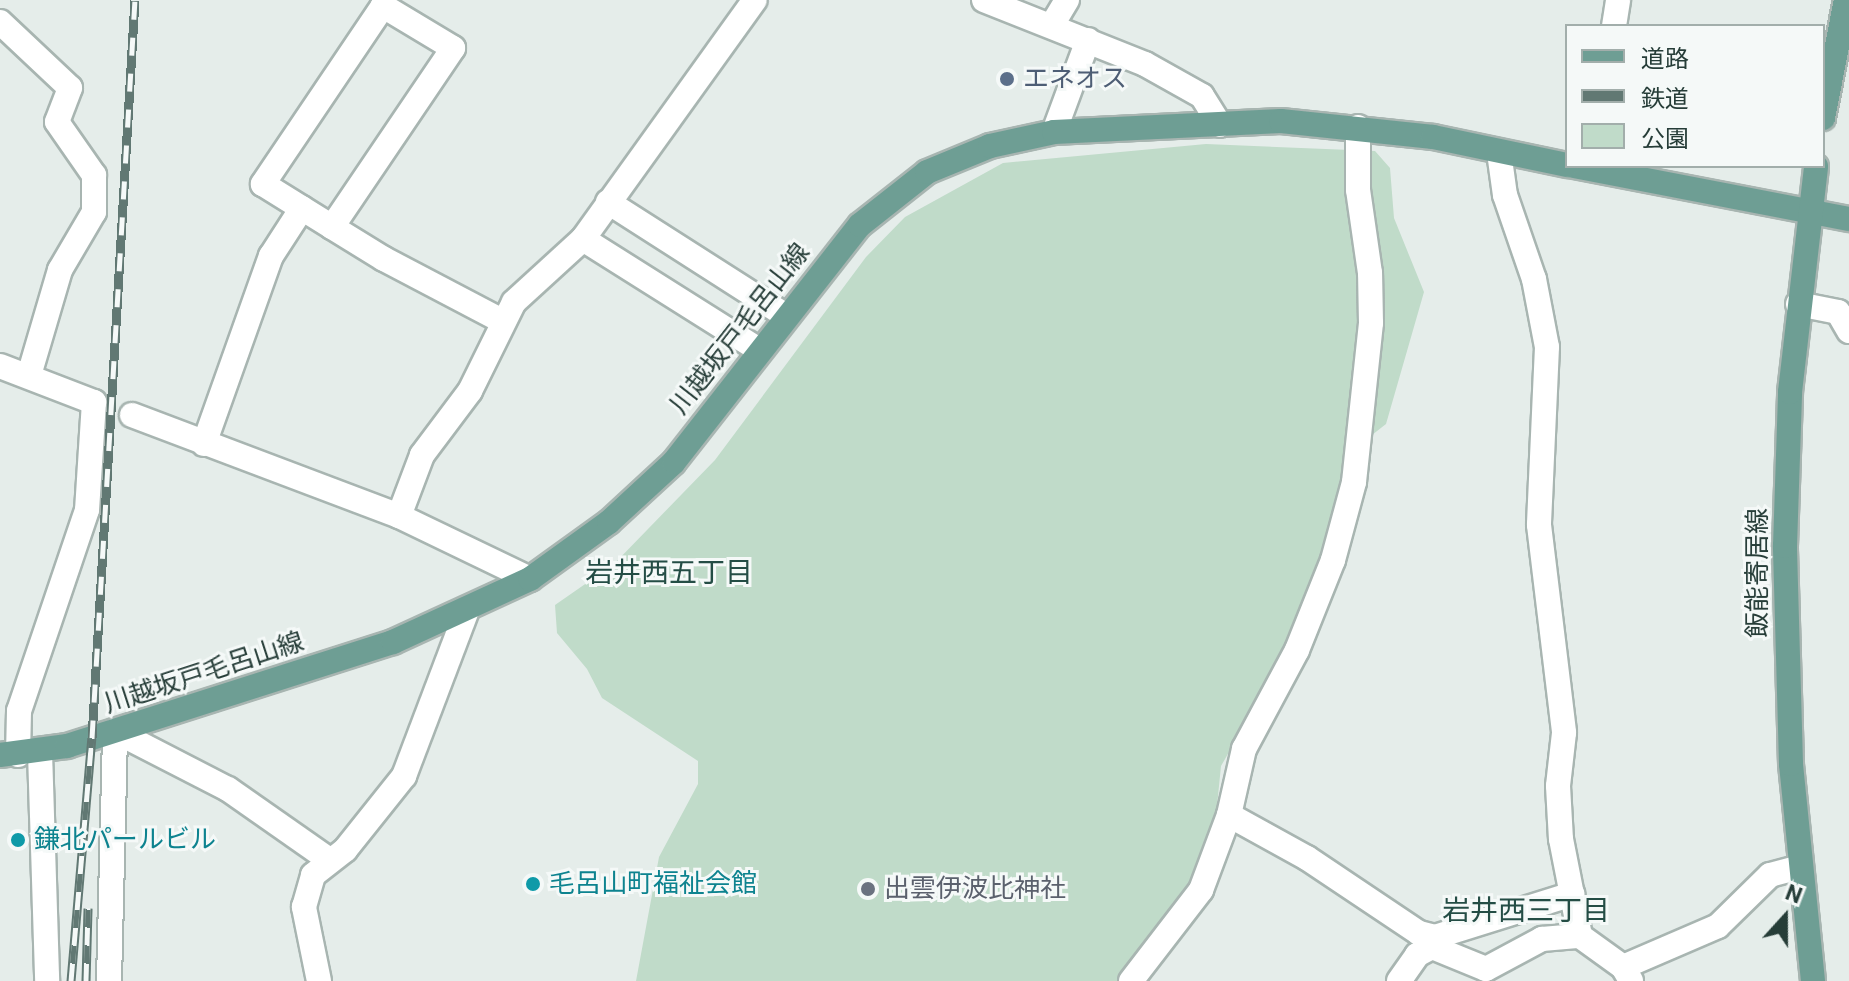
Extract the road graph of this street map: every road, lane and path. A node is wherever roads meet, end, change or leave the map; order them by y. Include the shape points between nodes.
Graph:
1 (755, 0) edge
2 (984, 0) edge
3 (1067, 0) edge
4 (1618, 0) edge
5 (1846, 0) edge
6 (0, 22) edge
7 (1614, 24) edge
8 (1052, 25) junction
9 (1088, 40) junction
10 (1825, 108) edge
11 (1220, 125) junction
12 (1358, 127) junction
13 (1054, 132) junction
14 (1499, 152) junction
15 (1565, 165) edge
16 (1584, 168) edge
17 (1816, 168) edge
18 (608, 202) junction
19 (302, 208) junction
20 (1809, 211) junction
21 (1849, 219) edge
22 (332, 227) junction
23 (583, 239) junction
24 (1798, 304) junction
25 (785, 315) junction
26 (502, 321) junction
27 (1849, 331) edge
28 (758, 349) junction
29 (0, 366) edge
30 (29, 375) junction
31 (132, 415) dead end
32 (204, 444) junction
33 (399, 516) junction
34 (530, 579) junction
35 (466, 613) junction
36 (115, 731) junction
37 (19, 754) edge
38 (1229, 815) junction
39 (328, 859) junction
40 (1800, 867) junction
41 (1572, 894) junction
42 (1580, 936) junction
43 (1627, 974) edge
44 (47, 981) edge
45 (109, 981) edge
46 (319, 981) edge
47 (1131, 981) edge
48 (1399, 981) edge
49 (1813, 981) edge

1 - 18 street
2 - 8 street
3 - 8 street
4 - 7 street
5 - 10 main road
6 - 30 street via 70,88 57,122 94,175 94,212 60,270
8 - 9 street
9 - 11 street via 1202,96
9 - 13 street
11 - 12 main road, 川越坂戸毛呂山線 via 1281,121
11 - 13 main road, 川越坂戸毛呂山線
12 - 14 main road, 川越坂戸毛呂山線
12 - 38 street via 1358,190 1371,323 1354,482 1333,560 1297,650 1244,749
13 - 25 main road, 川越坂戸毛呂山線 via 990,146 927,172 860,225
14 - 15 main road, 川越坂戸毛呂山線
14 - 41 street via 1505,195 1534,279 1547,347 1539,525 1563,718 1558,786
16 - 20 main road
17 - 20 main road, 飯能寄居線
18 - 23 street
18 - 25 street
19 - 22 street
19 - 22 street via 263,184 383,6 453,48
19 - 32 street via 271,256
20 - 21 main road
20 - 24 main road, 飯能寄居線
22 - 26 street
23 - 26 street via 514,302
23 - 28 street
24 - 27 street via 1838,312
24 - 40 main road, 飯能寄居線 via 1785,582
25 - 28 main road, 川越坂戸毛呂山線
26 - 33 street via 470,391 422,455
28 - 34 main road, 川越坂戸毛呂山線 via 674,462 609,522
29 - 30 street
30 - 37 street via 94,402 87,510 19,711
31 - 32 street
32 - 33 street
33 - 34 street
34 - 35 main road, 川越坂戸毛呂山線
35 - 36 main road, 川越坂戸毛呂山線 via 393,642
35 - 39 street via 404,776 345,850
36 - 37 main road, 川越坂戸毛呂山線
36 - 39 street via 228,789
36 - 45 street
37 - 44 street
38 - 41 street via 1307,858 1419,933 1435,937
38 - 47 street via 1201,890
39 - 46 street via 313,875 304,907
40 - 43 street via 1770,875 1718,926
40 - 49 main road, 飯能寄居線
41 - 42 street
42 - 43 street
42 - 48 street via 1542,939 1486,969 1432,947 1417,955

